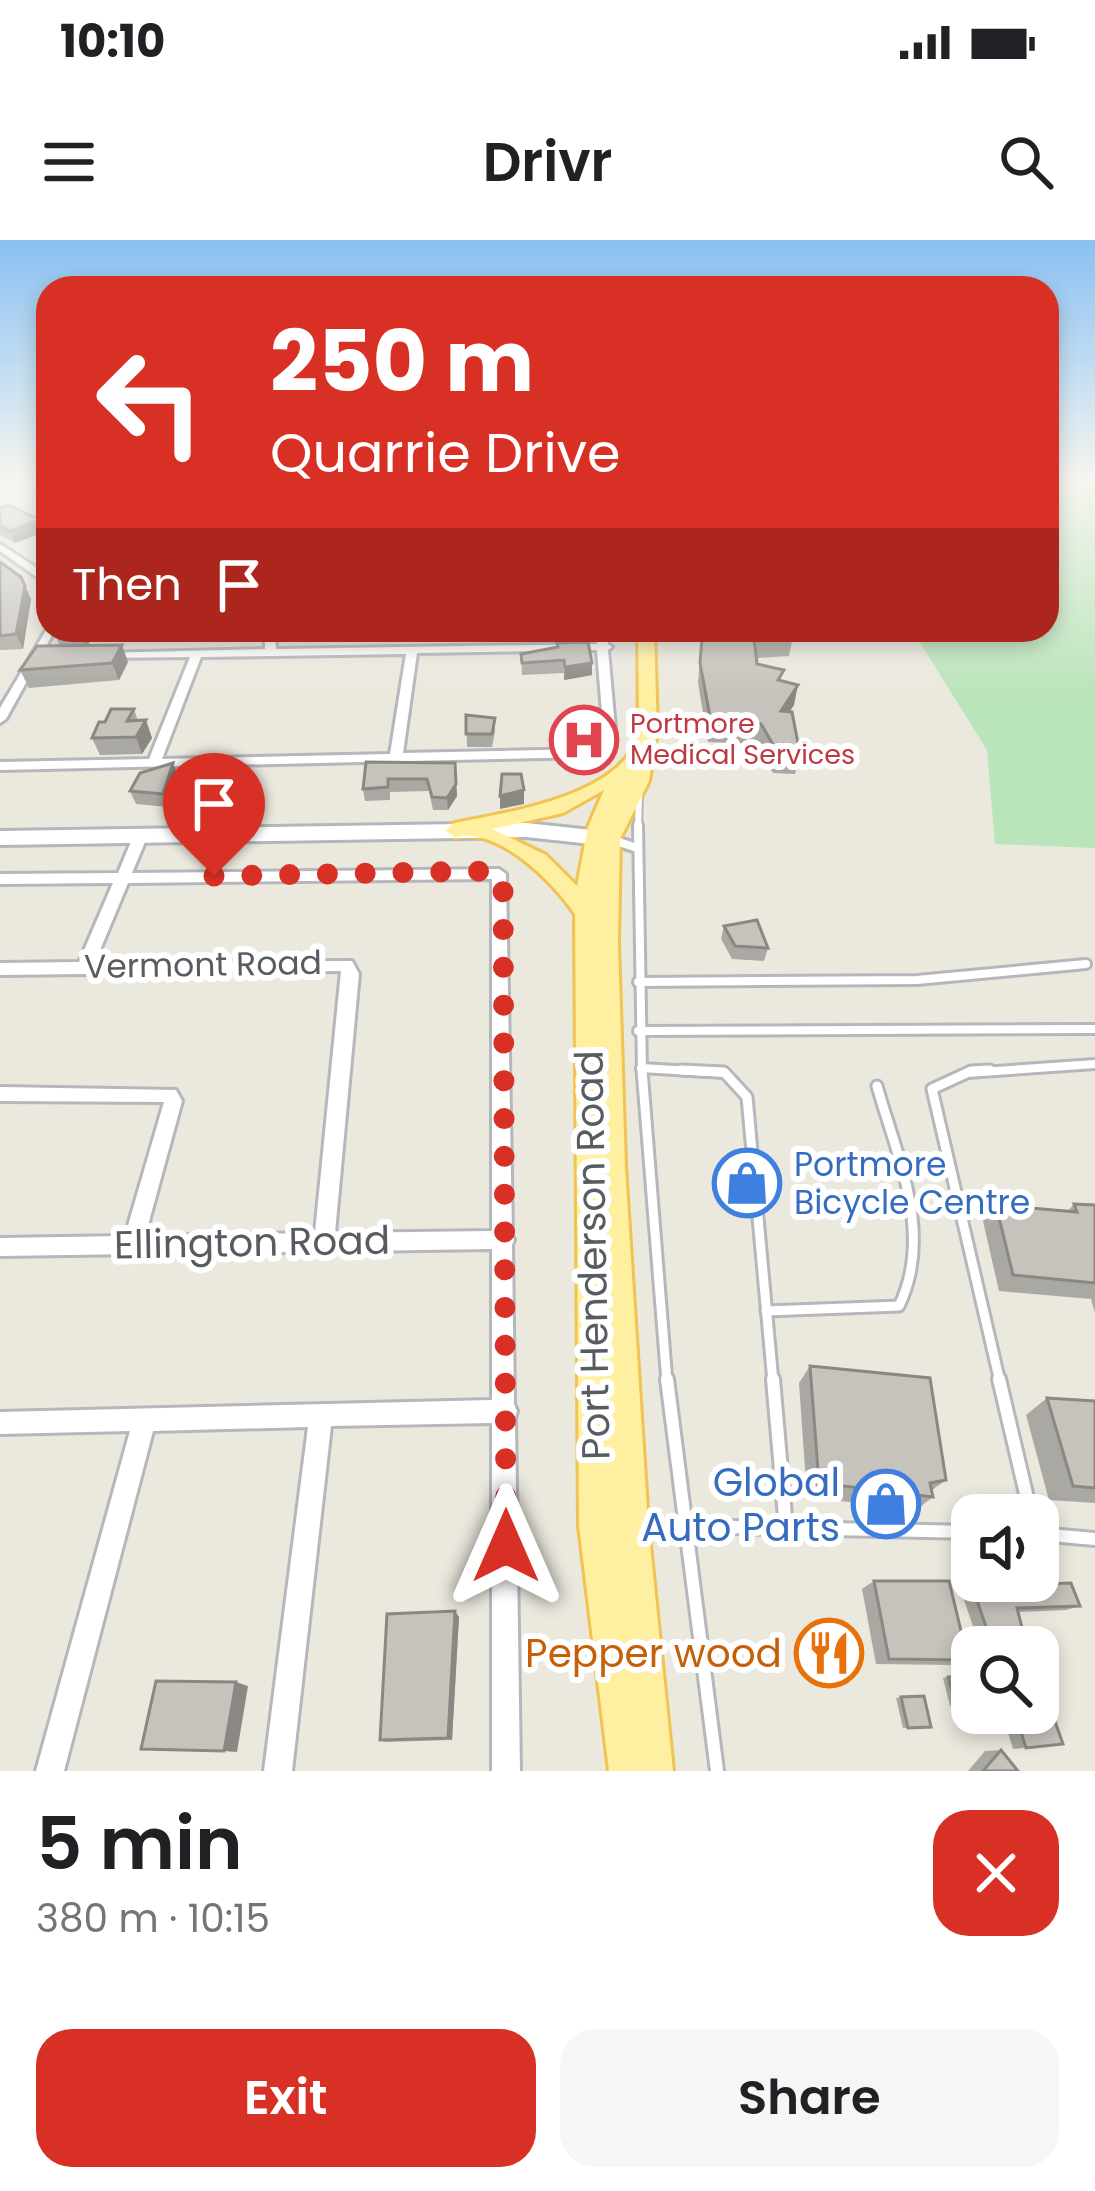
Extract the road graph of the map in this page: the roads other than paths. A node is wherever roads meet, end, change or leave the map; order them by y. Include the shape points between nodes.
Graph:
1 (6, 551) edge
2 (36, 572) edge
3 (45, 642) edge
4 (271, 642) edge
5 (472, 642) edge
6 (605, 642) edge
7 (646, 642) edge
8 (606, 647) junction
9 (472, 648) junction
10 (412, 649) junction
11 (271, 652) junction
12 (197, 653) junction
13 (84, 655) edge
14 (39, 656) junction
15 (61, 656) edge
16 (0, 718) edge
17 (396, 758) junction
18 (154, 762) junction
19 (0, 766) edge
20 (631, 777) junction
21 (465, 830) junction
22 (140, 836) junction
23 (601, 837) junction
24 (0, 838) edge
25 (637, 848) junction
26 (123, 878) junction
27 (0, 879) edge
28 (586, 913) junction
29 (1086, 964) dead end
30 (86, 965) junction
31 (0, 969) edge
32 (638, 982) junction
33 (1095, 1029) edge
34 (638, 1031) junction
35 (1094, 1067) edge
36 (641, 1068) junction
37 (878, 1086) dead end
38 (0, 1094) edge
39 (324, 1239) junction
40 (504, 1240) junction
41 (133, 1243) junction
42 (0, 1247) edge
43 (766, 1310) junction
44 (506, 1411) junction
45 (321, 1416) junction
46 (143, 1420) junction
47 (0, 1423) edge
48 (1026, 1494) edge
49 (614, 1526) junction
50 (682, 1526) junction
51 (786, 1528) junction
52 (951, 1532) edge
53 (1059, 1536) edge
54 (1095, 1539) edge
55 (50, 1771) edge
56 (278, 1771) edge
57 (506, 1771) edge
58 (629, 1771) edge
59 (653, 1771) edge
60 (717, 1771) edge

1 - 2 street
3 - 14 street
4 - 11 street
5 - 9 street
6 - 8 street
7 - 20 main road, Port Henderson Road via 648,731
8 - 9 street
8 - 17 street via 610,739 599,749
9 - 10 street
10 - 11 street
10 - 17 street
11 - 12 street
12 - 13 street
12 - 18 street
14 - 15 street
14 - 16 street
17 - 18 street
18 - 19 street
20 - 21 main road via 556,809
20 - 23 main road, Port Henderson Road
20 - 25 lane
21 - 22 main road
21 - 23 main road
21 - 28 main road via 536,854
22 - 24 main road
22 - 26 street
23 - 25 lane
23 - 28 main road, Port Henderson Road
23 - 49 main road, Port Henderson Road
25 - 32 lane
26 - 27 street
26 - 30 street
26 - 40 street via 500,874
28 - 49 main road, Port Henderson Road
29 - 32 lane via 917,980
30 - 31 street, Vermont Road
30 - 39 street, Vermont Road via 346,965
32 - 34 lane
33 - 34 lane
34 - 36 lane
35 - 48 lane via 971,1071 932,1089
36 - 43 lane via 710,1068 747,1097
36 - 50 lane
37 - 43 lane via 914,1232 914,1285 899,1306
38 - 41 street via 170,1095
39 - 40 street, Ellington Road
39 - 41 street, Ellington Road
40 - 44 street
41 - 42 street, Ellington Road
43 - 51 lane
44 - 45 street
44 - 57 street
45 - 46 street
45 - 56 street
46 - 47 street
46 - 55 street
49 - 50 lane
49 - 58 main road, Port Henderson Road
49 - 59 main road, Port Henderson Road
50 - 51 lane
50 - 60 lane
51 - 52 lane
53 - 54 lane

